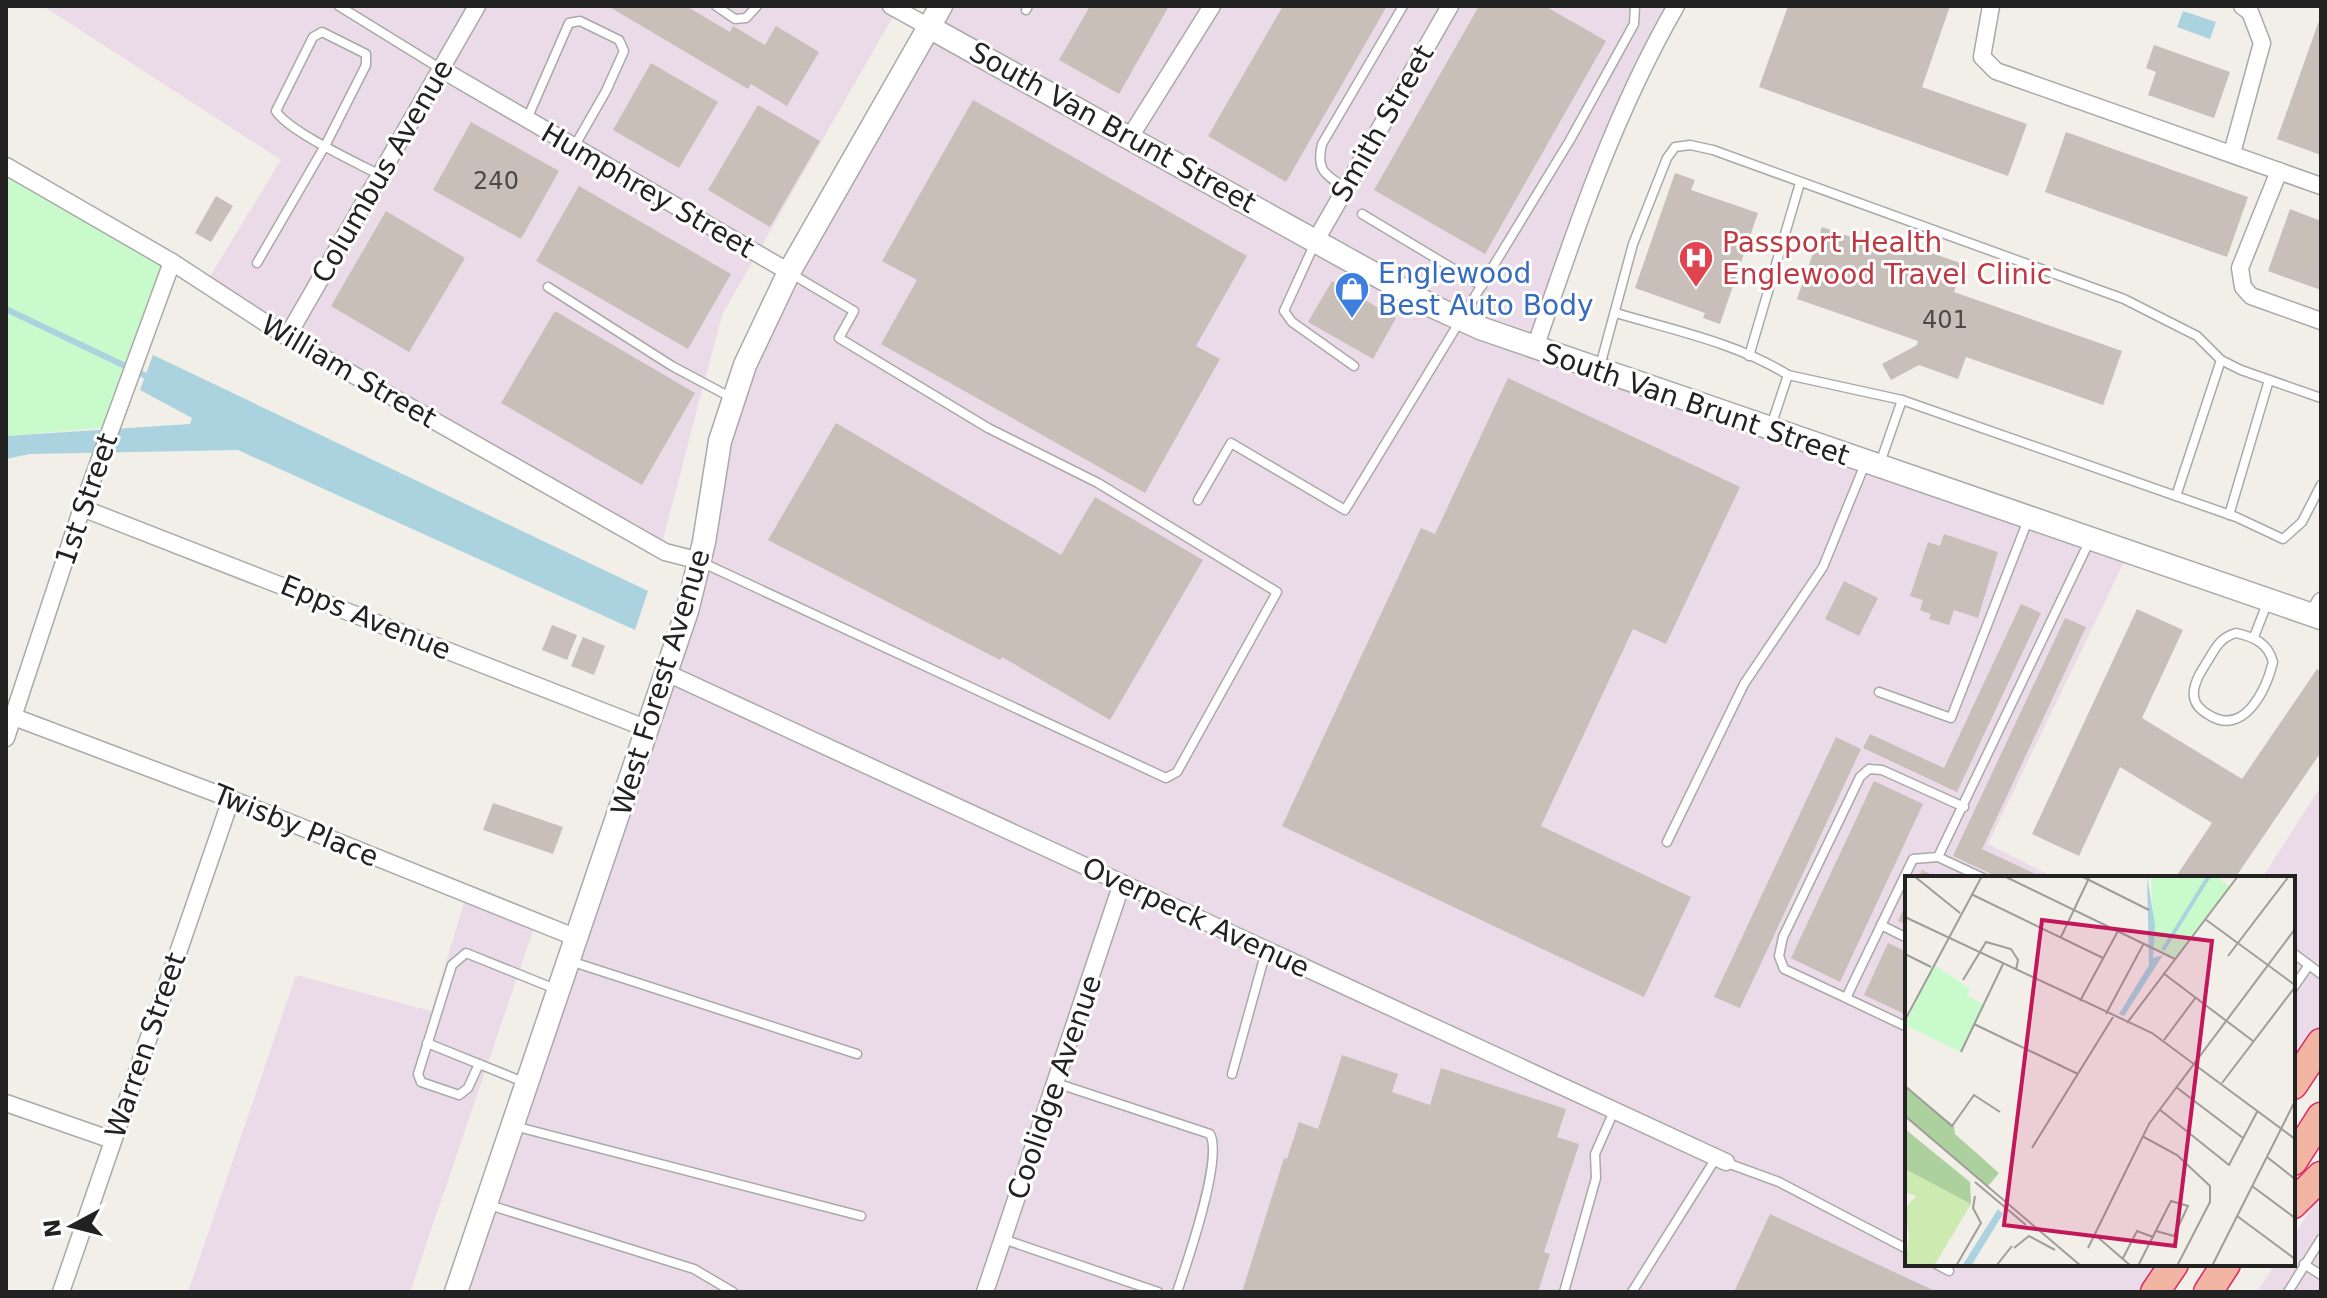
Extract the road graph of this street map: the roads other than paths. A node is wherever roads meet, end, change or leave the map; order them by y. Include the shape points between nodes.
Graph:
1 (339, 6) edge
2 (477, 6) edge
3 (716, 6) edge
4 (757, 6) edge
5 (891, 6) edge
6 (941, 6) edge
7 (1212, 6) edge
8 (1403, 6) edge
9 (1450, 6) edge
10 (1635, 6) edge
11 (1676, 6) edge
12 (1991, 6) edge
13 (2242, 6) edge
14 (929, 27) junction
15 (441, 69) junction
16 (527, 119) junction
17 (1130, 137) junction
18 (326, 144) junction
19 (574, 147) junction
20 (2232, 153) junction
21 (6, 166) edge
22 (2279, 171) junction
23 (380, 175) junction
24 (1800, 183) junction
25 (2321, 186) edge
26 (1345, 187) junction
27 (1362, 214) dead end
28 (1316, 240) junction
29 (172, 262) junction
30 (257, 263) dead end
31 (789, 272) junction
32 (1482, 286) junction
33 (548, 287) dead end
34 (1616, 313) junction
35 (1461, 320) junction
36 (2321, 321) edge
37 (287, 337) junction
38 (1535, 348) junction
39 (1749, 356) junction
40 (2221, 360) junction
41 (1354, 366) dead end
42 (1599, 371) junction
43 (1788, 375) junction
44 (2269, 380) junction
45 (2321, 398) edge
46 (732, 399) junction
47 (1902, 400) junction
48 (1770, 431) junction
49 (1872, 465) junction
50 (2321, 485) edge
51 (2176, 496) junction
52 (1198, 500) dead end
53 (82, 508) junction
54 (2229, 515) junction
55 (2029, 519) junction
56 (2090, 540) junction
57 (700, 561) junction
58 (2268, 600) junction
59 (2318, 612) edge
60 (2254, 637) junction
61 (670, 663) junction
62 (1879, 692) dead end
63 (14, 717) junction
64 (648, 729) junction
65 (6, 738) edge
66 (231, 799) junction
67 (1964, 807) junction
68 (1667, 842) dead end
69 (1938, 857) junction
70 (1979, 876) edge
71 (1122, 883) junction
72 (1881, 925) junction
73 (1905, 937) edge
74 (577, 938) junction
75 (1266, 950) junction
76 (2295, 954) edge
77 (569, 960) junction
78 (2309, 965) junction
79 (2321, 974) edge
80 (2295, 985) edge
81 (559, 991) junction
82 (1846, 998) junction
83 (1905, 1026) edge
84 (427, 1043) junction
85 (2321, 1043) edge
86 (857, 1054) dead end
87 (479, 1064) junction
88 (1232, 1074) dead end
89 (2295, 1082) edge
90 (1055, 1083) junction
91 (527, 1084) junction
92 (6, 1103) edge
93 (1614, 1111) junction
94 (2321, 1117) edge
95 (513, 1126) junction
96 (112, 1140) junction
97 (2295, 1158) edge
98 (1721, 1160) junction
99 (2321, 1176) edge
100 (2295, 1202) edge
101 (486, 1204) junction
102 (861, 1216) dead end
103 (1003, 1239) junction
104 (2321, 1239) edge
105 (1905, 1248) edge
106 (2304, 1264) junction
107 (1940, 1266) edge
108 (2234, 1266) edge
109 (1949, 1271) dead end
110 (2321, 1275) edge
111 (2216, 1280) edge
112 (61, 1292) edge
113 (456, 1292) edge
114 (733, 1292) edge
115 (985, 1292) edge
116 (1158, 1292) edge
117 (1177, 1292) edge
118 (1564, 1292) edge
119 (1632, 1292) edge
120 (2288, 1292) edge

1 - 15 lane
2 - 15 street, Columbus Avenue
3 - 4 lane via 735,19 746,18
5 - 14 street, South Van Brunt Street
6 - 14 street, West Forest Avenue
7 - 17 street
8 - 26 lane via 1322,144 1318,161 1323,174
9 - 26 street, Smith Street
10 - 32 lane via 1634,24
11 - 38 street via 1611,131
12 - 20 street via 1982,57 1996,71
13 - 20 street via 2250,12 2262,43
14 - 17 street, South Van Brunt Street
14 - 31 street, West Forest Avenue
15 - 16 street, Humphrey Street
15 - 23 street, Columbus Avenue
16 - 19 street, Humphrey Street
16 - 19 lane via 569,23 580,21 619,40 624,51
17 - 28 street, South Van Brunt Street
18 - 18 lane via 284,123 276,111 313,37 322,32 362,50 368,58
18 - 23 lane
18 - 30 lane
19 - 31 street, Humphrey Street
20 - 22 street
21 - 29 street, William Street
22 - 25 street
22 - 36 street via 2240,268 2243,287 2251,296
23 - 37 street, Columbus Avenue
24 - 34 lane via 1713,150 1675,147 1633,244
24 - 39 lane
24 - 40 lane via 2124,299 2197,336
26 - 28 street, Smith Street
27 - 32 lane
28 - 35 street, South Van Brunt Street
28 - 41 lane via 1284,311
29 - 37 street, William Street
29 - 53 street, 1st Street
31 - 46 street, West Forest Avenue
31 - 57 lane, Humphrey Street via 854,311 839,338 988,428 1098,483 1277,592 1177,772 1166,778
32 - 35 lane
33 - 46 lane
34 - 39 lane
34 - 42 lane
35 - 38 street, South Van Brunt Street
35 - 52 lane via 1345,510 1231,443
37 - 57 street, William Street via 665,552
38 - 42 street, South Van Brunt Street
39 - 43 lane
40 - 44 lane
40 - 51 lane
42 - 48 street, South Van Brunt Street
43 - 47 lane
43 - 48 lane
44 - 45 lane
44 - 54 lane
46 - 57 street, West Forest Avenue
47 - 49 lane
47 - 51 lane
48 - 49 street, South Van Brunt Street
49 - 55 street, South Van Brunt Street
49 - 68 lane via 1823,567 1744,684
50 - 54 lane via 2302,522 2283,539
51 - 54 lane
53 - 63 street, 1st Street
53 - 64 street, Epps Avenue
55 - 56 street, South Van Brunt Street
55 - 62 lane via 1951,718
56 - 58 street, South Van Brunt Street
56 - 67 lane
57 - 61 street, West Forest Avenue
58 - 59 street, South Van Brunt Street
58 - 60 lane
60 - 60 lane via 2226,636 2197,679 2194,701 2215,719 2239,719 2270,675 2271,653
61 - 64 street, West Forest Avenue
61 - 71 street, Overpeck Avenue
63 - 65 street, 1st Street
63 - 66 street, Twisby Place
64 - 74 street, West Forest Avenue
66 - 74 street, Twisby Place
66 - 96 street, Warren Street
67 - 69 lane
67 - 82 lane via 1882,770 1869,769 1860,777 1783,937 1779,956 1784,969
69 - 70 lane
69 - 72 lane via 1913,859
71 - 75 street, Overpeck Avenue
71 - 90 street, Coolidge Avenue
72 - 73 lane
72 - 82 lane
74 - 77 street, West Forest Avenue
75 - 88 lane
75 - 93 street, Overpeck Avenue
76 - 78 lane
77 - 81 street, West Forest Avenue
77 - 86 lane
78 - 79 lane
78 - 80 lane
81 - 84 lane via 466,953 452,965
81 - 91 street, West Forest Avenue
82 - 83 lane
84 - 87 lane
84 - 87 lane via 419,1063 421,1082 459,1095
85 - 89 highway
87 - 91 lane
90 - 103 street, Coolidge Avenue
90 - 117 lane via 1213,1139 1199,1228
91 - 95 street, West Forest Avenue
92 - 96 street
93 - 98 street, Overpeck Avenue
93 - 118 lane via 1595,1154 1596,1178
94 - 97 highway
95 - 101 street, West Forest Avenue
95 - 102 lane
96 - 112 street, Warren Street
98 - 105 lane via 1779,1182
98 - 119 lane
99 - 100 highway
101 - 113 street, West Forest Avenue
101 - 114 lane via 694,1269
103 - 115 street, Coolidge Avenue
103 - 116 lane
104 - 106 lane
106 - 110 lane
106 - 120 lane
107 - 109 lane
108 - 111 highway

